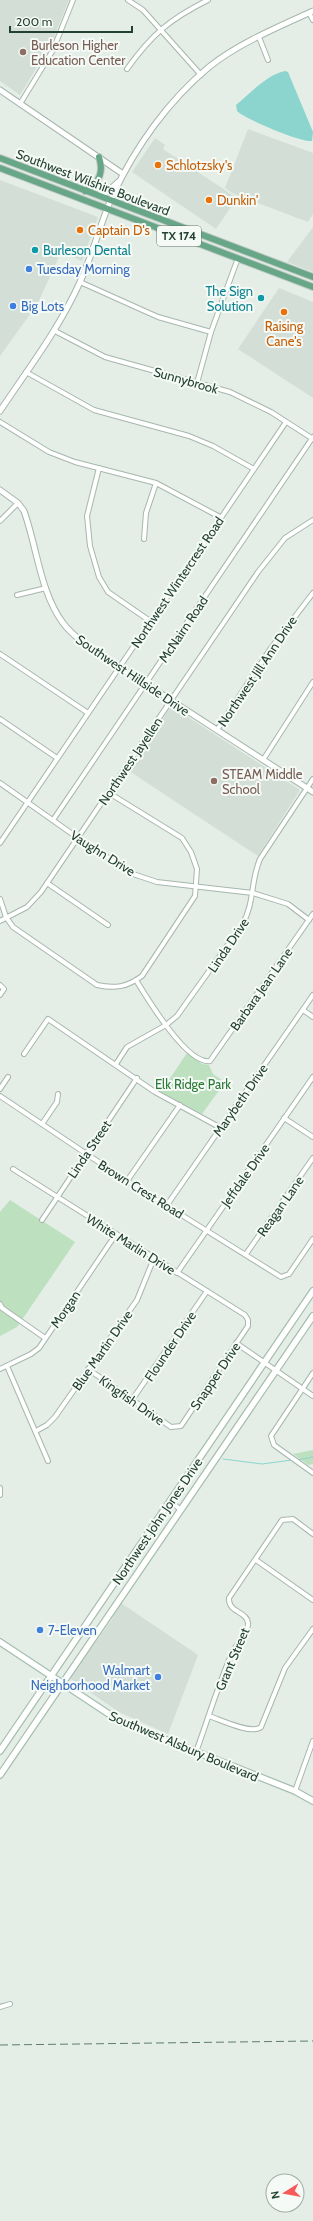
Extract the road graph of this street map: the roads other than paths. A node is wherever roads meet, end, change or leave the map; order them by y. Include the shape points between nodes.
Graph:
1 (73, 0) edge
2 (128, 0) edge
3 (208, 0) edge
4 (311, 12) edge
5 (313, 20) edge
6 (160, 30) junction
7 (259, 37) junction
8 (268, 60) dead end
9 (127, 69) dead end
10 (201, 75) junction
11 (0, 90) edge
12 (20, 104) junction
13 (99, 157) junction
14 (0, 158) edge
15 (0, 168) edge
16 (122, 176) junction
17 (85, 191) junction
18 (96, 195) junction
19 (111, 201) junction
20 (108, 209) junction
21 (238, 257) junction
22 (313, 277) edge
23 (80, 282) junction
24 (313, 286) edge
25 (55, 331) junction
26 (210, 332) junction
27 (26, 372) junction
28 (197, 383) junction
29 (0, 411) edge
30 (0, 422) edge
31 (286, 422) junction
32 (313, 438) edge
33 (99, 468) junction
34 (254, 469) junction
35 (156, 483) junction
36 (0, 490) edge
37 (18, 503) junction
38 (220, 517) junction
39 (313, 520) edge
40 (0, 521) edge
41 (144, 539) dead end
42 (46, 588) junction
43 (313, 593) edge
44 (17, 595) dead end
45 (150, 621) junction
46 (0, 654) edge
47 (120, 667) junction
48 (313, 682) edge
49 (146, 684) junction
50 (170, 701) junction
51 (88, 713) junction
52 (0, 719) edge
53 (217, 730) junction
54 (57, 758) junction
55 (263, 760) junction
56 (313, 779) edge
57 (0, 783) edge
58 (307, 788) junction
59 (313, 792) edge
60 (109, 793) junction
61 (28, 802) junction
62 (53, 820) junction
63 (78, 838) junction
64 (0, 843) edge
65 (47, 884) junction
66 (197, 887) junction
67 (253, 893) junction
68 (0, 899) edge
69 (313, 914) edge
70 (6, 917) junction
71 (309, 920) junction
72 (0, 921) edge
73 (108, 925) dead end
74 (136, 980) junction
75 (0, 985) edge
76 (0, 995) edge
77 (313, 995) edge
78 (303, 1010) junction
79 (313, 1017) edge
80 (166, 1025) junction
81 (24, 1054) dead end
82 (116, 1064) junction
83 (8, 1077) dead end
84 (313, 1077) edge
85 (137, 1078) junction
86 (0, 1089) edge
87 (58, 1094) dead end
88 (0, 1096) edge
89 (180, 1105) junction
90 (284, 1118) junction
91 (42, 1124) junction
92 (221, 1128) junction
93 (313, 1137) edge
94 (86, 1154) junction
95 (313, 1158) edge
96 (13, 1169) dead end
97 (127, 1181) junction
98 (57, 1197) junction
99 (167, 1205) junction
100 (42, 1220) dead end
101 (206, 1230) junction
102 (116, 1234) junction
103 (313, 1239) edge
104 (246, 1254) junction
105 (154, 1258) junction
106 (177, 1273) junction
107 (207, 1291) junction
108 (313, 1291) edge
109 (0, 1304) edge
110 (313, 1316) edge
111 (248, 1320) joint
112 (45, 1338) junction
113 (236, 1343) junction
114 (265, 1362) junction
115 (7, 1366) junction
116 (0, 1369) edge
117 (88, 1369) junction
118 (276, 1371) junction
119 (313, 1373) edge
120 (303, 1388) junction
121 (313, 1396) edge
122 (132, 1400) junction
123 (176, 1428) joint
124 (36, 1431) junction
125 (48, 1460) dead end
126 (313, 1473) edge
127 (0, 1488) edge
128 (0, 1495) edge
129 (170, 1501) junction
130 (181, 1510) junction
131 (313, 1534) edge
132 (256, 1560) junction
133 (313, 1600) edge
134 (313, 1629) edge
135 (0, 1642) edge
136 (51, 1677) junction
137 (62, 1684) junction
138 (209, 1716) junction
139 (313, 1741) edge
140 (0, 1751) edge
141 (196, 1752) junction
142 (308, 1755) junction
143 (313, 1757) edge
144 (0, 1775) edge
145 (295, 1791) junction
146 (313, 1801) edge
147 (10, 2004) dead end
148 (0, 2007) edge

1 - 12 street via 53,50
2 - 6 street via 143,10
3 - 6 street via 172,19
4 - 5 street
4 - 7 street
6 - 9 street via 142,48
6 - 10 street
7 - 8 street
7 - 10 street via 220,59
10 - 16 street via 180,93
11 - 12 street
12 - 13 street
13 - 16 street
13 - 17 main road via 102,171 99,179 93,187
14 - 17 main road, Southwest Wilshire Boulevard / TX 174
15 - 20 main road, Southwest Wilshire Boulevard / TX 174
16 - 18 street via 107,192
16 - 19 street
17 - 18 main road, Southwest Wilshire Boulevard / TX 174
18 - 19 main road, Southwest Wilshire Boulevard / TX 174
19 - 20 street
19 - 22 main road, Southwest Wilshire Boulevard / TX 174
20 - 21 main road, Southwest Wilshire Boulevard / TX 174
20 - 23 street
21 - 24 main road, Southwest Wilshire Boulevard / TX 174
21 - 26 street
23 - 25 street
23 - 26 street via 158,317
25 - 27 street
25 - 28 street, Sunnybrook via 105,358
26 - 28 street
27 - 29 street
27 - 34 street via 94,410 189,436
28 - 31 street, Sunnybrook via 251,401
30 - 33 street via 49,452
31 - 32 street, Sunnybrook
31 - 34 street, Northwest Wintercrest Road
32 - 49 street, McNairn Road
33 - 35 street
33 - 45 street via 87,516 90,546 99,577 108,592
34 - 38 street, Northwest Wintercrest Road
35 - 38 street
35 - 41 street via 146,513
36 - 37 street, Southwest Hillside Drive
37 - 40 street
37 - 42 street, Southwest Hillside Drive via 31,529
38 - 45 street, Northwest Wintercrest Road
39 - 50 street, Northwest Jayellen via 285,538 272,554
42 - 44 street
42 - 47 street, Southwest Hillside Drive via 57,613 71,633
43 - 53 street, Northwest Jill Ann Drive via 275,643
45 - 47 street, Northwest Wintercrest Road
46 - 51 street
47 - 49 street, Southwest Hillside Drive
47 - 51 street, Northwest Wintercrest Road
48 - 55 street
49 - 50 street, Southwest Hillside Drive
49 - 62 street, McNairn Road
50 - 53 street, Southwest Hillside Drive
50 - 60 street, Northwest Jayellen
51 - 54 street, Northwest Wintercrest Road
52 - 54 street
53 - 55 street, Southwest Hillside Drive
54 - 61 street, Northwest Wintercrest Road
55 - 58 street, Southwest Hillside Drive
56 - 58 street, Linda Drive
57 - 61 street, Vaughn Drive
58 - 59 street, Southwest Hillside Drive
58 - 67 street, Linda Drive via 260,860 254,872
60 - 63 street, Northwest Jayellen
60 - 66 street via 182,838 196,861
61 - 62 street, Vaughn Drive
61 - 64 street, Northwest Wintercrest Road
62 - 63 street, Vaughn Drive
63 - 65 street, Northwest Jayellen
63 - 66 street, Vaughn Drive via 133,874 157,882
65 - 70 street, Northwest Jayellen via 26,907
65 - 73 street
66 - 67 street, Vaughn Drive
66 - 74 street via 186,913 142,976
67 - 71 street, Vaughn Drive via 288,904
67 - 80 street, Linda Drive via 250,913 186,1006
68 - 70 street
69 - 71 street, Barbara Jean Lane
70 - 72 street, Northwest Jayellen
70 - 74 street via 24,936 97,985 122,987
71 - 80 street, Barbara Jean Lane via 212,1060 203,1061 182,1046
74 - 80 street
75 - 76 street via 4,989
77 - 78 street, Marybeth Drive
78 - 79 street
78 - 92 street, Marybeth Drive
80 - 82 street, Linda Drive via 127,1047
81 - 82 street via 48,1019
82 - 85 street
83 - 86 street
84 - 90 street, Jeffdale Drive
85 - 89 street via 155,1092
85 - 94 street, Linda Street
87 - 91 street via 57,1102
88 - 91 street, Brown Crest Road
89 - 92 street
89 - 97 street
90 - 93 street
90 - 101 street, Jeffdale Drive
91 - 94 street, Brown Crest Road
92 - 99 street, Marybeth Drive
94 - 97 street, Brown Crest Road
94 - 98 street, Linda Street
95 - 104 street, Reagan Lane
96 - 98 street, White Marlin Drive
97 - 99 street, Brown Crest Road
98 - 100 street, Linda Street
98 - 102 street, White Marlin Drive
99 - 101 street, Brown Crest Road
101 - 104 street, Brown Crest Road
101 - 106 street, Jeffdale Drive
102 - 105 street, White Marlin Drive
102 - 112 street, Morgan
103 - 104 street, Brown Crest Road via 285,1277 281,1277
105 - 106 street, White Marlin Drive
105 - 117 street, Blue Martin Drive via 137,1300
106 - 107 street, White Marlin Drive
107 - 111 street, White Marlin Drive via 245,1315
107 - 122 street, Flounder Drive
108 - 114 main road, Northwest John Jones Drive
109 - 112 street
110 - 118 main road, Northwest John Jones Drive
111 - 113 street, Snapper Drive via 248,1326
112 - 115 street, Morgan via 31,1354
113 - 114 street
113 - 123 street, Snapper Drive via 181,1426
114 - 118 street
114 - 129 main road, Northwest John Jones Drive
115 - 116 street, Morgan
115 - 124 street
117 - 122 street, Kingfish Drive
117 - 124 street, Blue Martin Drive via 55,1417
118 - 120 street
118 - 130 main road, Northwest John Jones Drive
119 - 120 street
120 - 121 street
120 - 126 street via 271,1436 271,1441
122 - 123 street, Kingfish Drive
124 - 125 street
127 - 128 street
129 - 130 street
129 - 136 main road, Northwest John Jones Drive
130 - 137 main road, Northwest John Jones Drive
131 - 132 street, Grant Street via 293,1519 282,1520
132 - 133 street
132 - 138 street, Grant Street via 230,1598 232,1608 246,1619 248,1624 232,1653
134 - 138 street via 285,1668 258,1730 250,1730
135 - 136 main road, Southwest Alsbury Boulevard
136 - 137 main road, Southwest Alsbury Boulevard
136 - 140 main road, Northwest John Jones Drive
137 - 141 main road, Southwest Alsbury Boulevard via 121,1722
137 - 144 main road, Northwest John Jones Drive
138 - 141 street, Grant Street
139 - 142 street
141 - 145 main road, Southwest Alsbury Boulevard
142 - 143 street
142 - 145 street
145 - 146 main road, Southwest Alsbury Boulevard
147 - 148 street

